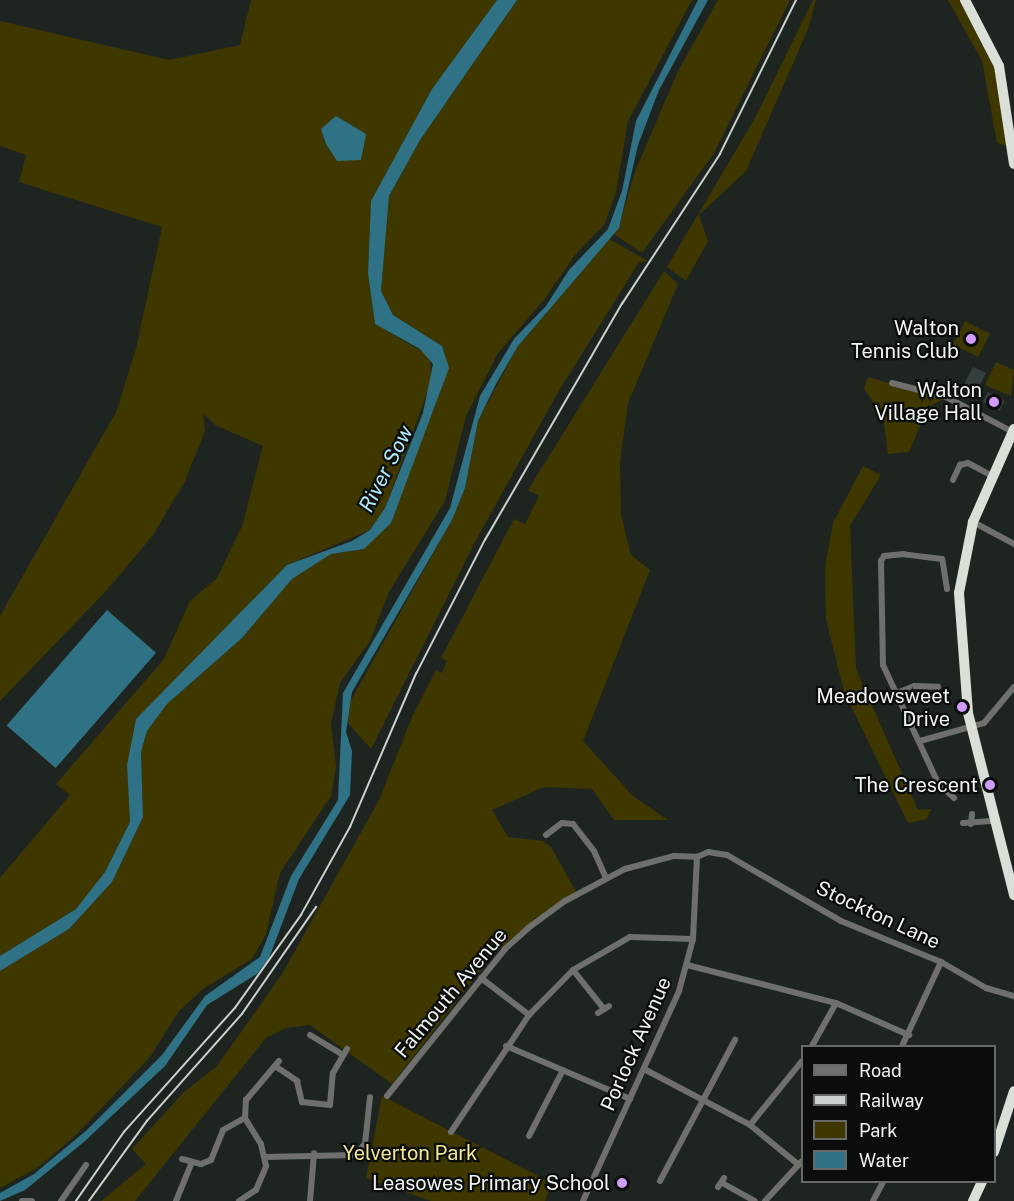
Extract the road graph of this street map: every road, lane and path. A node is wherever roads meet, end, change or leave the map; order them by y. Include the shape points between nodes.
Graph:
1 (965, 0) edge
2 (1014, 164) edge
3 (892, 383) dead end
4 (1013, 430) edge
5 (1011, 445) edge
6 (993, 477) junction
7 (953, 480) dead end
8 (972, 522) junction
9 (1014, 544) edge
10 (939, 584) dead end
11 (1014, 687) edge
12 (935, 690) dead end
13 (897, 693) junction
14 (971, 727) junction
15 (920, 741) junction
16 (950, 797) dead end
17 (972, 814) dead end
18 (994, 821) junction
19 (963, 823) dead end
20 (971, 824) junction
21 (546, 835) dead end
22 (697, 857) junction
23 (606, 878) junction
24 (1014, 895) edge
25 (693, 939) junction
26 (941, 962) junction
27 (687, 965) junction
28 (573, 970) junction
29 (481, 978) junction
30 (1014, 996) edge
31 (836, 1003) junction
32 (604, 1009) dead end
33 (528, 1015) junction
34 (310, 1035) dead end
35 (909, 1035) junction
36 (735, 1040) dead end
37 (813, 1045) edge
38 (903, 1045) edge
39 (506, 1046) junction
40 (801, 1062) edge
41 (644, 1069) junction
42 (563, 1070) junction
43 (1014, 1090) edge
44 (387, 1096) dead end
45 (369, 1097) dead end
46 (702, 1097) junction
47 (630, 1099) junction
48 (245, 1118) junction
49 (750, 1125) junction
50 (451, 1132) dead end
51 (529, 1136) dead end
52 (996, 1146) edge
53 (314, 1154) junction
54 (265, 1157) junction
55 (182, 1159) dead end
56 (192, 1162) junction
57 (801, 1163) edge
58 (86, 1166) dead end
59 (660, 1181) dead end
60 (722, 1183) dead end
61 (882, 1183) edge
62 (982, 1183) edge
63 (22, 1201) edge
64 (32, 1201) edge
65 (61, 1201) edge
66 (176, 1201) edge
67 (239, 1201) edge
68 (310, 1201) edge
69 (583, 1201) edge
70 (755, 1201) edge
71 (765, 1201) edge
72 (873, 1201) edge
73 (973, 1201) edge

1 - 2 highway via 999,66
3 - 4 street via 946,397
4 - 5 highway
5 - 6 highway
6 - 7 street via 968,463 960,465
6 - 8 highway
8 - 9 street
8 - 14 highway via 959,593 963,681
10 - 13 street via 947,586 942,559 889,554 881,561 882,656
11 - 14 street via 987,721
12 - 13 street via 914,686
13 - 15 street
14 - 15 street
14 - 18 highway
15 - 16 street via 938,783
17 - 20 street
18 - 20 street
18 - 24 highway
19 - 20 street
21 - 23 street via 568,822 579,829
22 - 23 street, Falmouth Avenue via 657,860
22 - 25 street, Porlock Avenue
22 - 26 street, Stockton Lane via 708,852 727,855 841,921
23 - 29 street, Falmouth Avenue via 528,928
25 - 27 street, Porlock Avenue
25 - 28 street via 630,937
26 - 30 street, Stockton Lane via 986,988
26 - 35 street
27 - 31 street
27 - 41 street, Porlock Avenue
28 - 32 street
28 - 33 street
29 - 33 street
29 - 44 street, Falmouth Avenue
31 - 35 street
31 - 37 street
33 - 39 street
34 - 48 street via 345,1052 333,1073 330,1105 302,1102 297,1081 277,1064 246,1100
35 - 38 street
36 - 46 street
39 - 42 street
39 - 50 street
40 - 49 street
41 - 46 street
41 - 47 street, Porlock Avenue
42 - 47 street
42 - 51 street
43 - 52 highway
45 - 53 street via 361,1151 345,1159
46 - 49 street
46 - 59 street
47 - 69 street, Porlock Avenue
48 - 54 street
48 - 56 street via 223,1130 211,1160
49 - 57 street
53 - 54 street
53 - 68 street
54 - 67 street via 261,1183
55 - 56 street
56 - 66 street
57 - 71 street
58 - 65 street
60 - 70 street
61 - 72 street
62 - 73 highway
63 - 64 street

